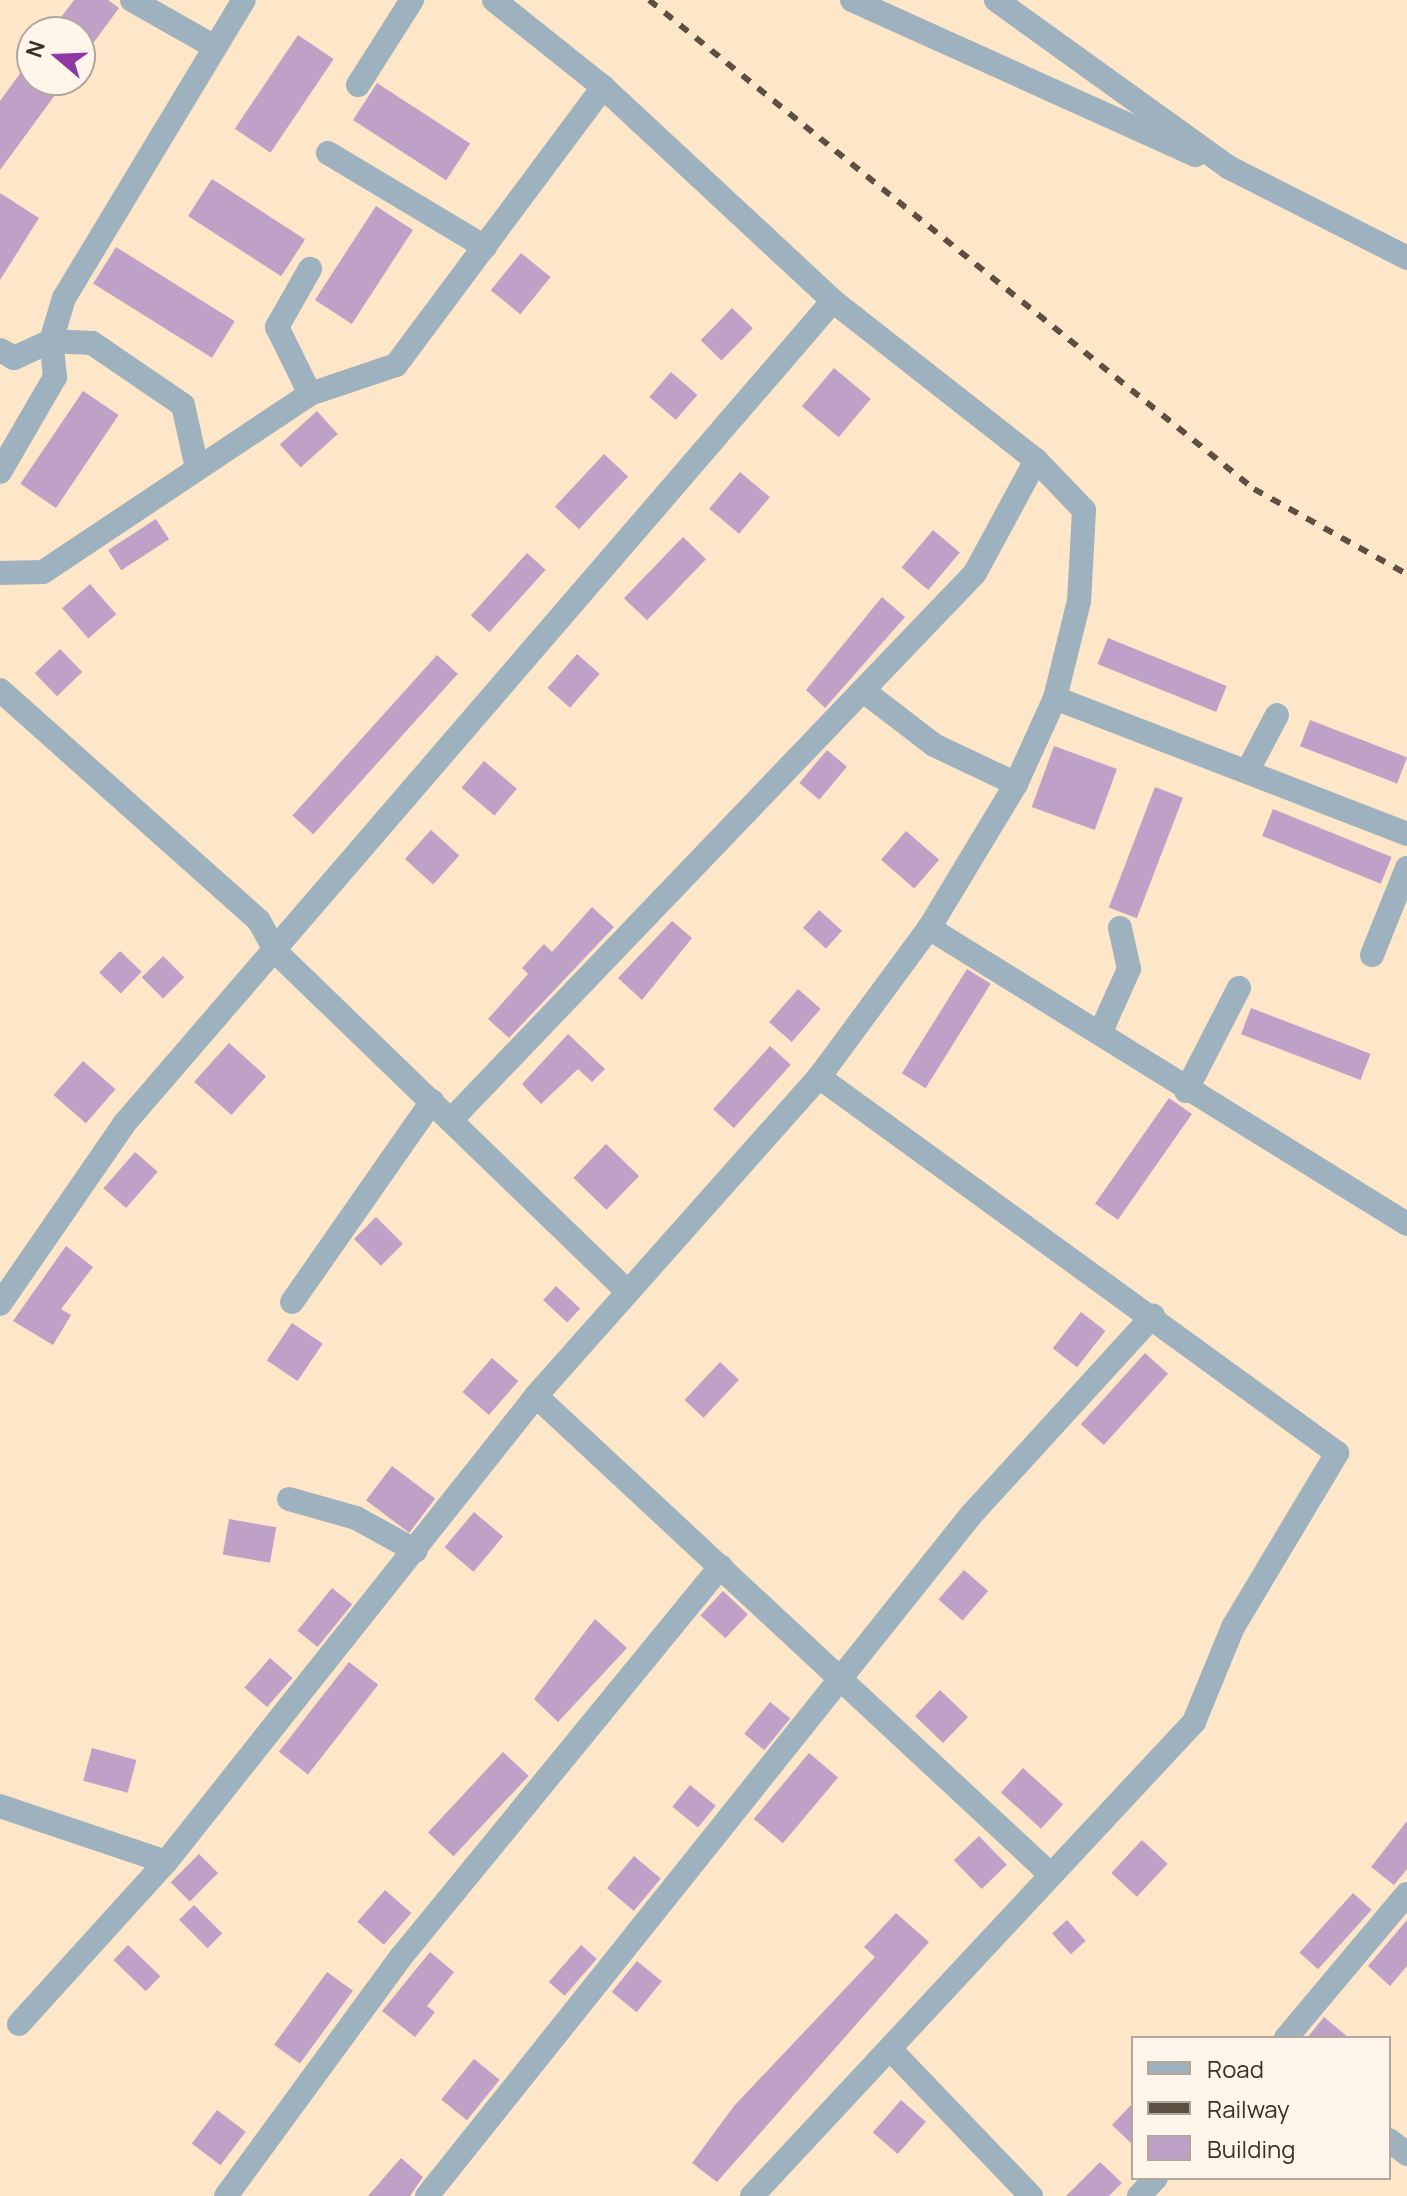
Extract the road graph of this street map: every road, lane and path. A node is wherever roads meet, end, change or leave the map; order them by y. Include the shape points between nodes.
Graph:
1 (132, 0) edge
2 (244, 0) edge
3 (412, 0) edge
4 (494, 0) edge
5 (852, 0) edge
6 (996, 0) edge
7 (213, 46) junction
8 (358, 85) dead end
9 (603, 87) junction
10 (328, 153) dead end
11 (1228, 167) junction
12 (485, 247) junction
13 (1407, 258) edge
14 (310, 269) dead end
15 (833, 301) junction
16 (51, 341) junction
17 (0, 350) edge
18 (310, 394) junction
19 (1036, 460) junction
20 (197, 468) junction
21 (0, 472) edge
22 (0, 573) edge
23 (0, 690) edge
24 (865, 692) junction
25 (1055, 698) junction
26 (1277, 715) dead end
27 (1248, 770) junction
28 (1016, 784) junction
29 (1407, 834) edge
30 (1407, 868) edge
31 (929, 928) junction
32 (1120, 928) dead end
33 (277, 953) junction
34 (1372, 955) dead end
35 (1239, 988) dead end
36 (1102, 1029) junction
37 (819, 1077) junction
38 (1186, 1091) junction
39 (432, 1101) junction
40 (452, 1119) junction
41 (1407, 1224) edge
42 (627, 1291) junction
43 (292, 1302) dead end
44 (0, 1304) edge
45 (1153, 1316) junction
46 (536, 1396) junction
47 (289, 1499) dead end
48 (416, 1551) junction
49 (721, 1566) junction
50 (842, 1674) junction
51 (0, 1806) edge
52 (166, 1862) junction
53 (1050, 1874) junction
54 (1407, 1894) edge
55 (19, 2024) dead end
56 (1288, 2036) edge
57 (890, 2049) junction
58 (1391, 2142) edge
59 (1407, 2154) edge
60 (1154, 2180) edge
61 (226, 2196) edge
62 (427, 2196) edge
63 (752, 2196) edge
64 (1031, 2196) edge
65 (1139, 2196) edge

1 - 7 street
2 - 7 street
3 - 8 street
4 - 9 street
5 - 11 street via 1117,125
6 - 11 street
7 - 16 street via 64,298
9 - 12 street
9 - 15 street
10 - 12 street
11 - 13 street
12 - 18 street via 396,365
14 - 18 street via 277,327
15 - 19 street
15 - 33 street
16 - 17 street via 14,358
16 - 20 street via 92,343 183,405
16 - 21 street via 55,377
18 - 20 street
19 - 24 street via 975,573
19 - 25 street via 1084,510 1079,601
20 - 22 street via 43,572
23 - 33 street via 259,921
24 - 28 street via 934,745
24 - 40 street
25 - 27 street
25 - 28 street
26 - 27 street
27 - 29 street
28 - 31 street
30 - 34 street
31 - 36 street
31 - 37 street
32 - 36 street via 1129,969
33 - 39 street
33 - 44 street via 124,1124
35 - 38 street
36 - 38 street
37 - 42 street
37 - 45 street
38 - 41 street
39 - 40 street
39 - 43 street
40 - 42 street
42 - 46 street
45 - 50 street via 971,1515
45 - 53 street via 1337,1453 1233,1627 1194,1722
46 - 48 street
46 - 49 street
47 - 48 street via 356,1518
48 - 52 street
49 - 50 street
49 - 61 street via 401,1957
50 - 53 street
50 - 62 street
51 - 52 street
52 - 55 street
53 - 57 street
54 - 56 street
57 - 63 street
57 - 64 street
58 - 59 street
60 - 65 street

